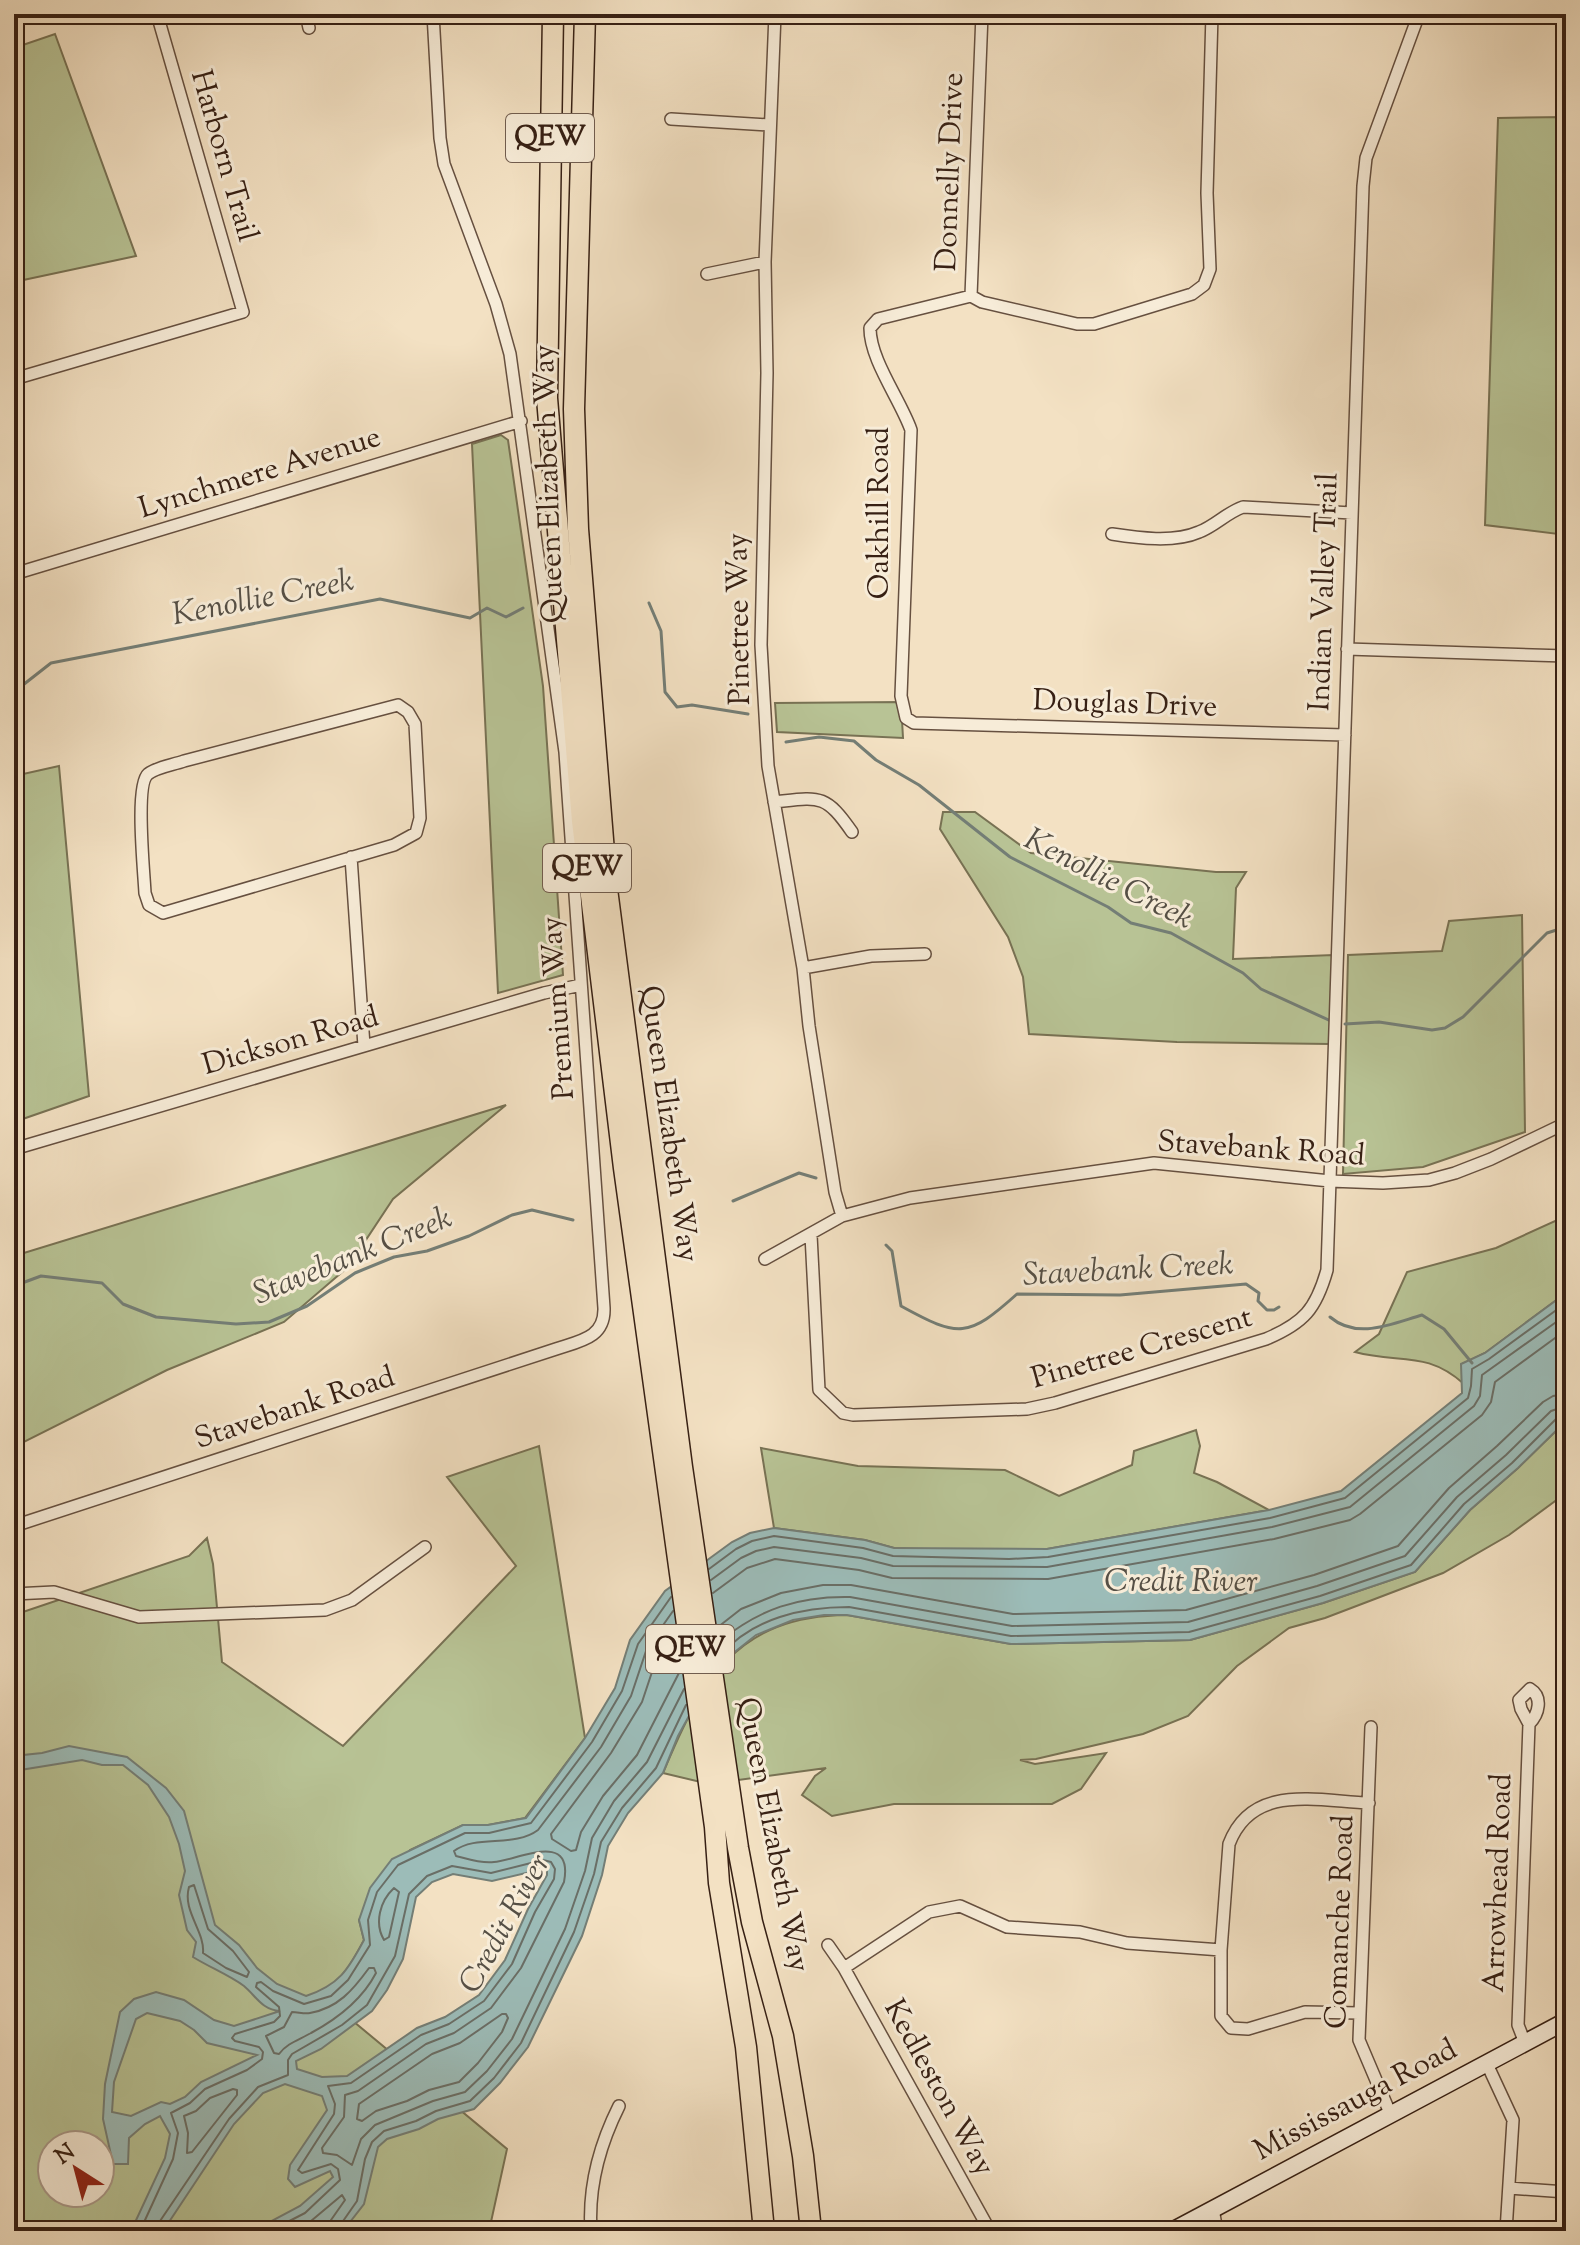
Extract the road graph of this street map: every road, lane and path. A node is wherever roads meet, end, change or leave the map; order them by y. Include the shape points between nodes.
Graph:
1 (157, 14) edge
2 (306, 14) edge
3 (433, 14) edge
4 (553, 14) edge
5 (585, 14) edge
6 (594, 14) edge
7 (775, 14) edge
8 (982, 14) edge
9 (1212, 14) edge
10 (1419, 14) edge
11 (309, 28) dead end
12 (584, 53) junction
13 (671, 119) dead end
14 (769, 125) junction
15 (765, 262) junction
16 (707, 274) dead end
17 (971, 296) junction
18 (14, 379) edge
19 (521, 421) junction
20 (1352, 513) junction
21 (1112, 534) dead end
22 (14, 574) edge
23 (1347, 649) junction
24 (1566, 656) edge
25 (906, 718) joint
26 (1345, 735) junction
27 (774, 802) junction
28 (852, 832) dead end
29 (351, 857) junction
30 (925, 954) dead end
31 (803, 968) junction
32 (581, 985) junction
33 (364, 1046) junction
34 (1566, 1123) edge
35 (14, 1149) edge
36 (1330, 1181) junction
37 (842, 1216) junction
38 (811, 1235) junction
39 (765, 1259) dead end
40 (590, 1337) joint
41 (674, 1468) junction
42 (14, 1526) edge
43 (425, 1547) dead end
44 (14, 1594) edge
45 (1529, 1724) dead end
46 (1371, 1727) dead end
47 (1369, 1803) junction
48 (725, 1825) junction
49 (828, 1945) dead end
50 (1221, 1950) junction
51 (844, 1968) junction
52 (1359, 2013) junction
53 (1566, 2021) edge
54 (1525, 2043) junction
55 (1487, 2064) junction
56 (619, 2106) dead end
57 (1390, 2113) junction
58 (1509, 2188) junction
59 (1566, 2192) edge
60 (1213, 2209) junction
61 (591, 2231) edge
62 (764, 2231) edge
63 (811, 2231) edge
64 (990, 2231) edge
65 (1172, 2231) edge
66 (1217, 2231) edge
67 (1506, 2231) edge

1 - 18 street, Harborn Trail via 243,312
2 - 11 street
3 - 19 street, Premium Way via 444,164 504,327
4 - 41 highway, Queen Elizabeth Way / QEW via 549,446 582,821 624,1168
5 - 12 highway, Queen Elizabeth Way / QEW
6 - 12 highway
7 - 14 street, Pinetree Way
8 - 17 street, Donnelly Drive
9 - 17 street, Donnelly Drive via 1210,269 1204,285 1192,294 1094,324
10 - 20 street, Indian Valley Trail via 1364,172
12 - 41 highway, Queen Elizabeth Way / QEW via 574,409 578,529 607,889
13 - 14 street
14 - 15 street, Pinetree Way
15 - 16 street
15 - 27 street, Pinetree Way via 761,645
17 - 25 street, Oakhill Road via 878,319 870,328 870,342 911,430 901,696
19 - 22 street, Lynchmere Avenue
19 - 32 street, Premium Way via 561,711
20 - 21 street via 1243,507 1184,537
20 - 23 street, Indian Valley Trail
23 - 24 street
23 - 26 street, Indian Valley Trail
25 - 26 street, Douglas Drive via 914,723
26 - 36 street, Indian Valley Trail
27 - 28 street via 809,798 828,803
27 - 31 street, Pinetree Way
29 - 29 street via 416,833 420,818 415,724 398,705 184,761 149,773 142,782 145,893 156,911 175,911
29 - 33 street
30 - 31 street via 871,956
31 - 37 street, Pinetree Way
32 - 33 street, Dickson Road
32 - 40 street, Premium Way via 604,1308 603,1324
33 - 35 street, Dickson Road
34 - 36 street, Stavebank Road via 1491,1159 1429,1180
36 - 37 street, Stavebank Road via 1154,1163 910,1198
36 - 38 street, Pinetree Crescent via 1327,1270 1314,1305 1302,1319 1266,1339 1027,1409 843,1413 819,1390
37 - 38 street, Stavebank Road
38 - 39 street, Stavebank Road
40 - 42 street, Stavebank Road
41 - 48 highway, Queen Elizabeth Way / QEW
43 - 44 street via 352,1600 325,1610 139,1617 54,1592
45 - 54 street, Arrowhead Road via 1518,2025
46 - 47 street, Comanche Road
47 - 50 street via 1272,1802 1243,1818 1229,1844
47 - 52 street, Comanche Road
48 - 62 highway, Queen Elizabeth Way / QEW via 719,1883 746,2047
48 - 63 highway, Queen Elizabeth Way / QEW via 783,2036
49 - 51 street, Kedleston Way
50 - 51 street via 1007,1927 960,1906 929,1912
50 - 52 street via 1221,2016 1231,2028 1248,2029 1305,2012
51 - 64 street, Kedleston Way
52 - 57 street, Comanche Road via 1359,2040
53 - 54 main road, Mississauga Road
54 - 55 main road, Mississauga Road
55 - 57 main road, Mississauga Road
55 - 58 street via 1513,2120
56 - 61 street via 594,2173
57 - 60 main road, Mississauga Road
58 - 59 street
58 - 67 street
60 - 65 main road, Mississauga Road
60 - 66 street

